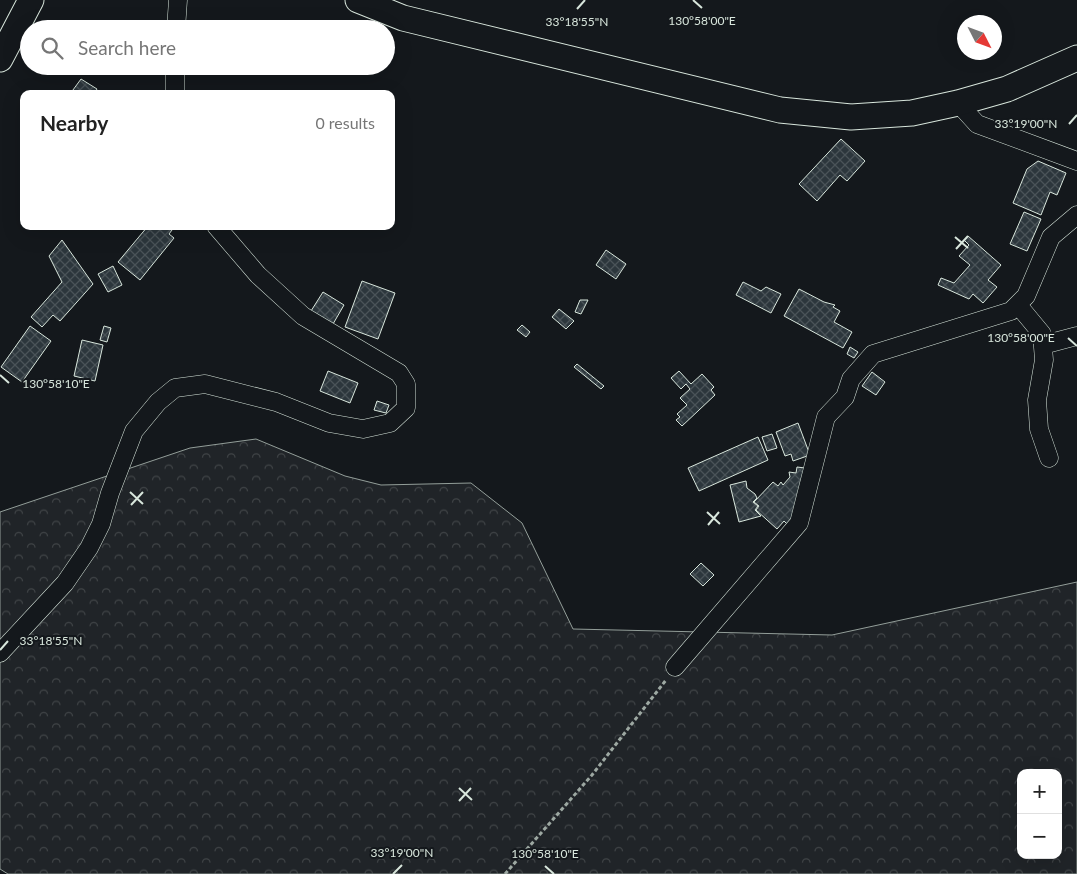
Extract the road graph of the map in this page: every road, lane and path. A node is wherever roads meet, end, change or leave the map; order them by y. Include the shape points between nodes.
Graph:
1 (31, 0) edge
2 (178, 0) edge
3 (358, 0) edge
4 (20, 20) edge
5 (177, 20) edge
6 (20, 21) edge
7 (1077, 58) edge
8 (0, 59) edge
9 (175, 75) edge
10 (175, 90) edge
11 (958, 104) junction
12 (1077, 161) edge
13 (1077, 215) edge
14 (219, 230) edge
15 (1018, 305) junction
16 (1077, 336) edge
17 (1043, 345) junction
18 (1049, 458) dead end
19 (0, 653) edge
20 (674, 667) joint
21 (505, 874) edge

1 - 4 street
2 - 5 street
3 - 11 street via 404,18 780,110 851,116 912,113
6 - 8 street
7 - 11 street via 1007,89
9 - 10 street
11 - 12 street via 977,124
13 - 15 street via 1051,237 1026,296
14 - 19 street via 258,275 304,316 399,373 406,384 406,408 390,423 363,429 329,423 276,402 205,384 175,388 158,402 134,431 90,548 65,583
15 - 17 street via 1042,334
15 - 20 street via 1011,312 873,354 851,379 845,398 826,417 799,523
16 - 17 street
17 - 18 street via 1044,360 1037,400 1039,429
20 - 21 path via 592,776

